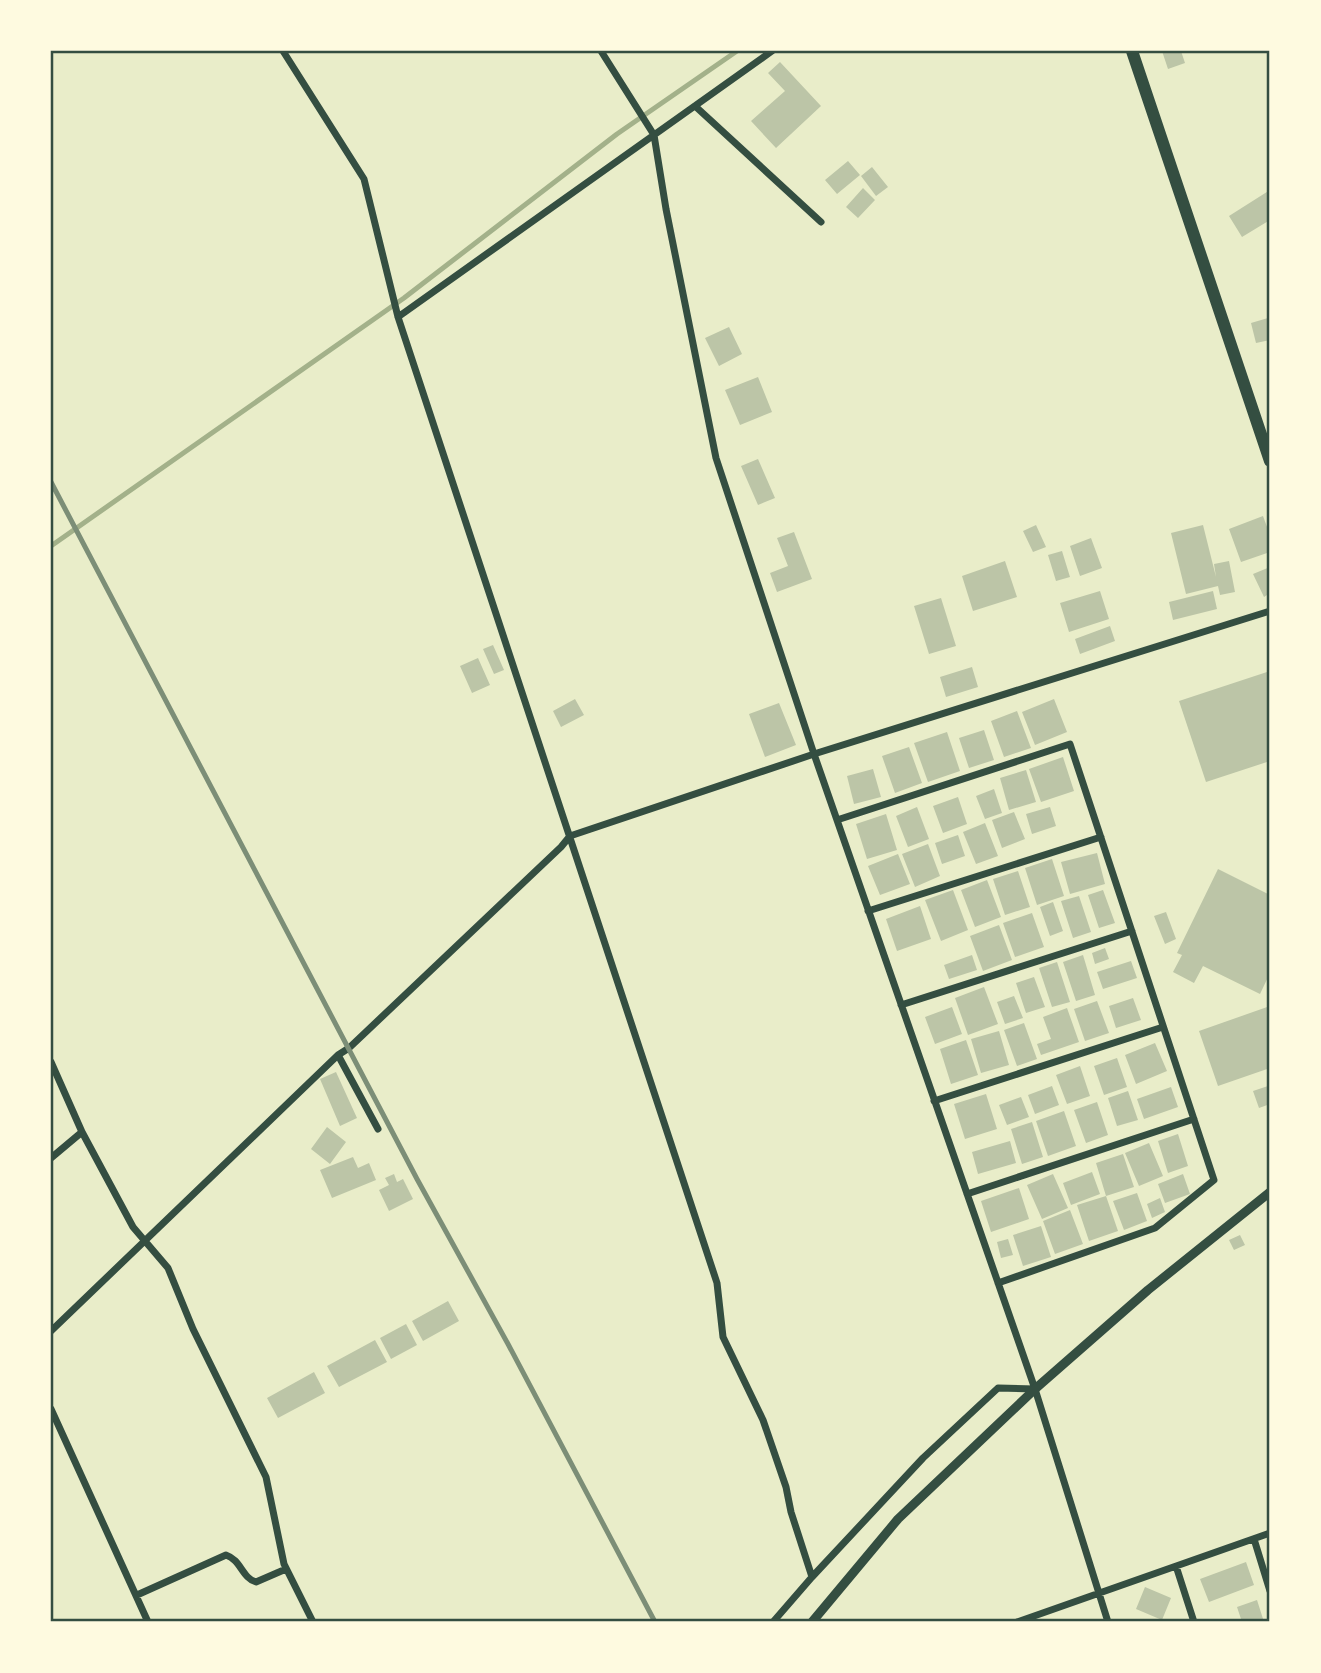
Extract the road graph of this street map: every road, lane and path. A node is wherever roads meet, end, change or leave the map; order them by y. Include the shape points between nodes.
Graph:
1 (283, 51) edge
2 (601, 51) edge
3 (772, 51) edge
4 (1132, 51) edge
5 (695, 106) junction
6 (654, 135) junction
7 (821, 222) dead end
8 (398, 317) junction
9 (1270, 461) edge
10 (1270, 611) edge
11 (814, 754) junction
12 (837, 820) junction
13 (570, 835) junction
14 (1101, 837) junction
15 (869, 911) junction
16 (1132, 931) junction
17 (901, 1005) junction
18 (1163, 1027) junction
19 (338, 1055) junction
20 (51, 1062) edge
21 (934, 1101) junction
22 (1194, 1119) junction
23 (378, 1129) dead end
24 (82, 1132) junction
25 (51, 1158) edge
26 (1270, 1192) edge
27 (967, 1194) junction
28 (146, 1240) junction
29 (998, 1283) junction
30 (51, 1331) edge
31 (1035, 1389) junction
32 (51, 1409) edge
33 (1270, 1533) edge
34 (1254, 1539) junction
35 (1176, 1566) junction
36 (286, 1569) junction
37 (812, 1577) junction
38 (1270, 1591) edge
39 (1098, 1593) junction
40 (136, 1595) junction
41 (148, 1622) edge
42 (313, 1622) edge
43 (773, 1622) edge
44 (813, 1622) edge
45 (1017, 1622) edge
46 (1108, 1622) edge
47 (1195, 1622) edge

1 - 8 street via 365,179
2 - 6 street
3 - 5 street
4 - 9 main road
5 - 6 street
5 - 7 street
6 - 8 street
6 - 11 street via 716,458
8 - 13 street
10 - 11 street
11 - 12 street
11 - 13 street
12 - 14 street via 1070,744
12 - 15 street
13 - 19 street
13 - 37 street via 717,1283 723,1337 763,1420
14 - 15 street
14 - 16 street
15 - 17 street
16 - 17 street
16 - 18 street
17 - 21 street
18 - 21 street
18 - 22 street
19 - 23 street
19 - 28 street
20 - 24 street
21 - 27 street
22 - 27 street
22 - 29 street via 1214,1180 1155,1228
24 - 25 street
24 - 28 street via 133,1227
26 - 31 street
27 - 29 street
28 - 30 street
28 - 36 street via 168,1268 266,1478
29 - 31 street
31 - 37 street via 998,1388 923,1458
31 - 39 street
31 - 44 street via 898,1519
32 - 40 street
33 - 34 street
34 - 35 street
34 - 38 street
35 - 39 street
35 - 47 street
36 - 40 street via 256,1582 226,1555
36 - 42 street
37 - 43 street
39 - 45 street
39 - 46 street
40 - 41 street

